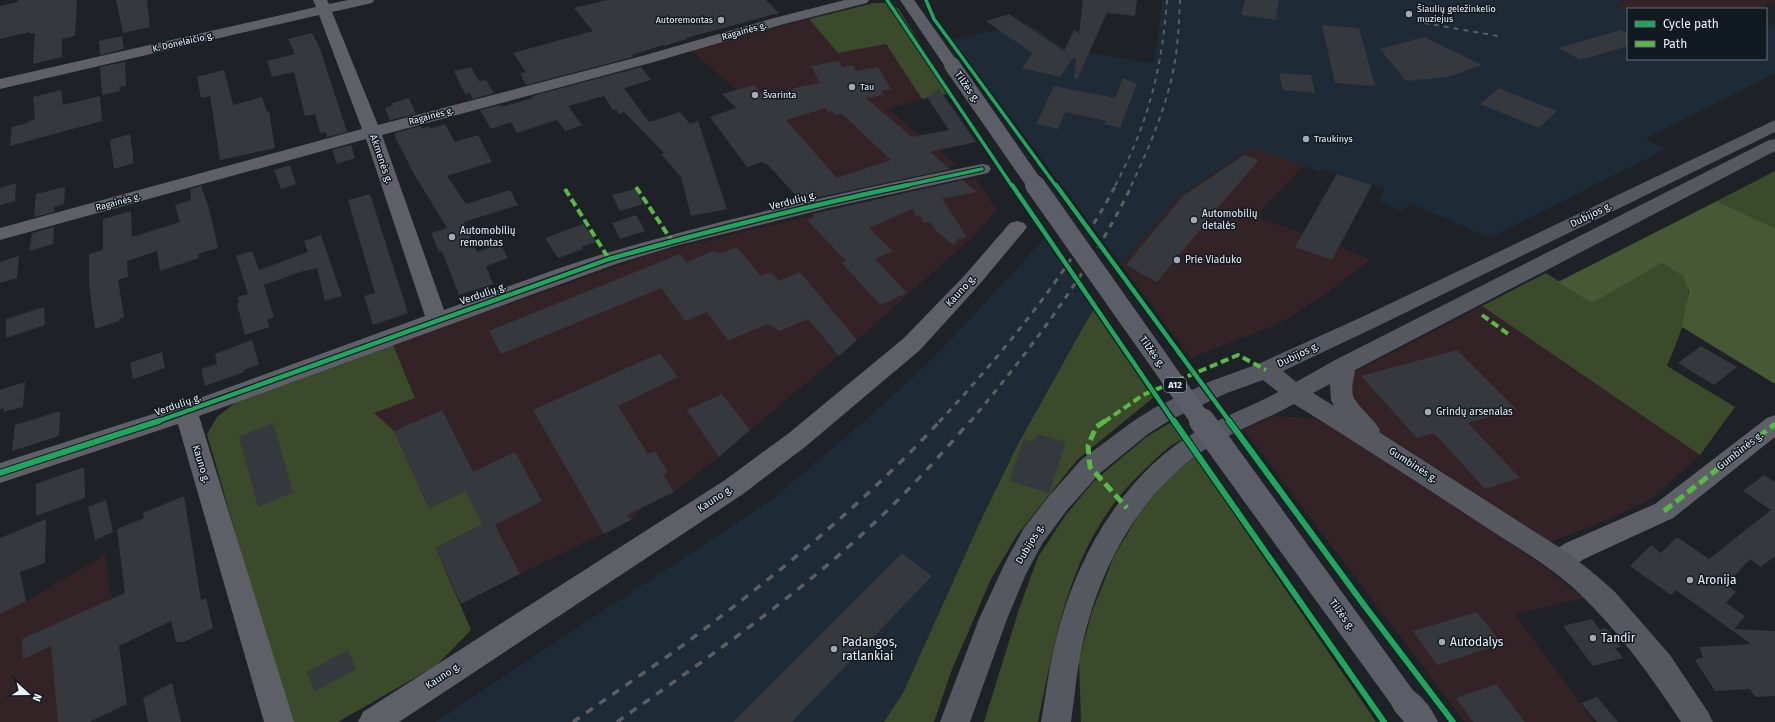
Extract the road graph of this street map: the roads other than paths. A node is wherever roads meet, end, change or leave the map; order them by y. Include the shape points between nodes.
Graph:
1 (367, 0) edge
2 (862, 0) edge
3 (907, 0) edge
4 (322, 5) edge
5 (0, 84) edge
6 (1775, 125) edge
7 (372, 132) junction
8 (1775, 144) edge
9 (982, 169) dead end
10 (1017, 227) dead end
11 (0, 234) edge
12 (437, 320) junction
13 (1345, 365) junction
14 (1266, 370) junction
15 (1296, 394) junction
16 (186, 412) junction
17 (1775, 424) edge
18 (1382, 446) junction
19 (0, 473) edge
20 (1559, 561) junction
21 (1411, 711) edge
22 (279, 722) edge
23 (372, 722) edge
24 (956, 722) edge
25 (1056, 722) edge
26 (1423, 722) edge
27 (1698, 722) edge

1 - 4 street, K. Donelaičio g.
2 - 7 street, Ragainės g.
3 - 21 highway, Tilžės g. / A12, bridge via 1154,355
4 - 5 street, K. Donelaičio g.
4 - 7 street, Akmenės g.
6 - 14 main road, Dubijos g.
7 - 11 street, Ragainės g.
7 - 12 street, Akmenės g.
8 - 13 main road, Dubijos g.
9 - 12 street, Verdulių g. via 828,202 672,241 610,259
10 - 23 street, Kauno g. via 912,344 797,440 734,487
12 - 16 street, Verdulių g.
13 - 15 main road, Dubijos g.
13 - 18 main road via 1341,384 1342,400
14 - 15 main road, Gumbinės g.
14 - 24 main road, Dubijos g. via 1162,414 1140,428 1090,467 1058,503 1033,536 1014,571 993,619
15 - 18 main road, Gumbinės g.
15 - 25 main road, Dubijos g. via 1193,445 1155,475 1127,508 1107,540 1090,577 1070,639
16 - 19 street, Verdulių g.
16 - 22 street, Kauno g.
17 - 20 street, Gumbinės g. via 1664,511 1575,551
18 - 20 main road, Gumbinės g.
20 - 27 main road, Gumbinės g. via 1606,601 1660,666
21 - 26 highway, Tilžės g. / A12

